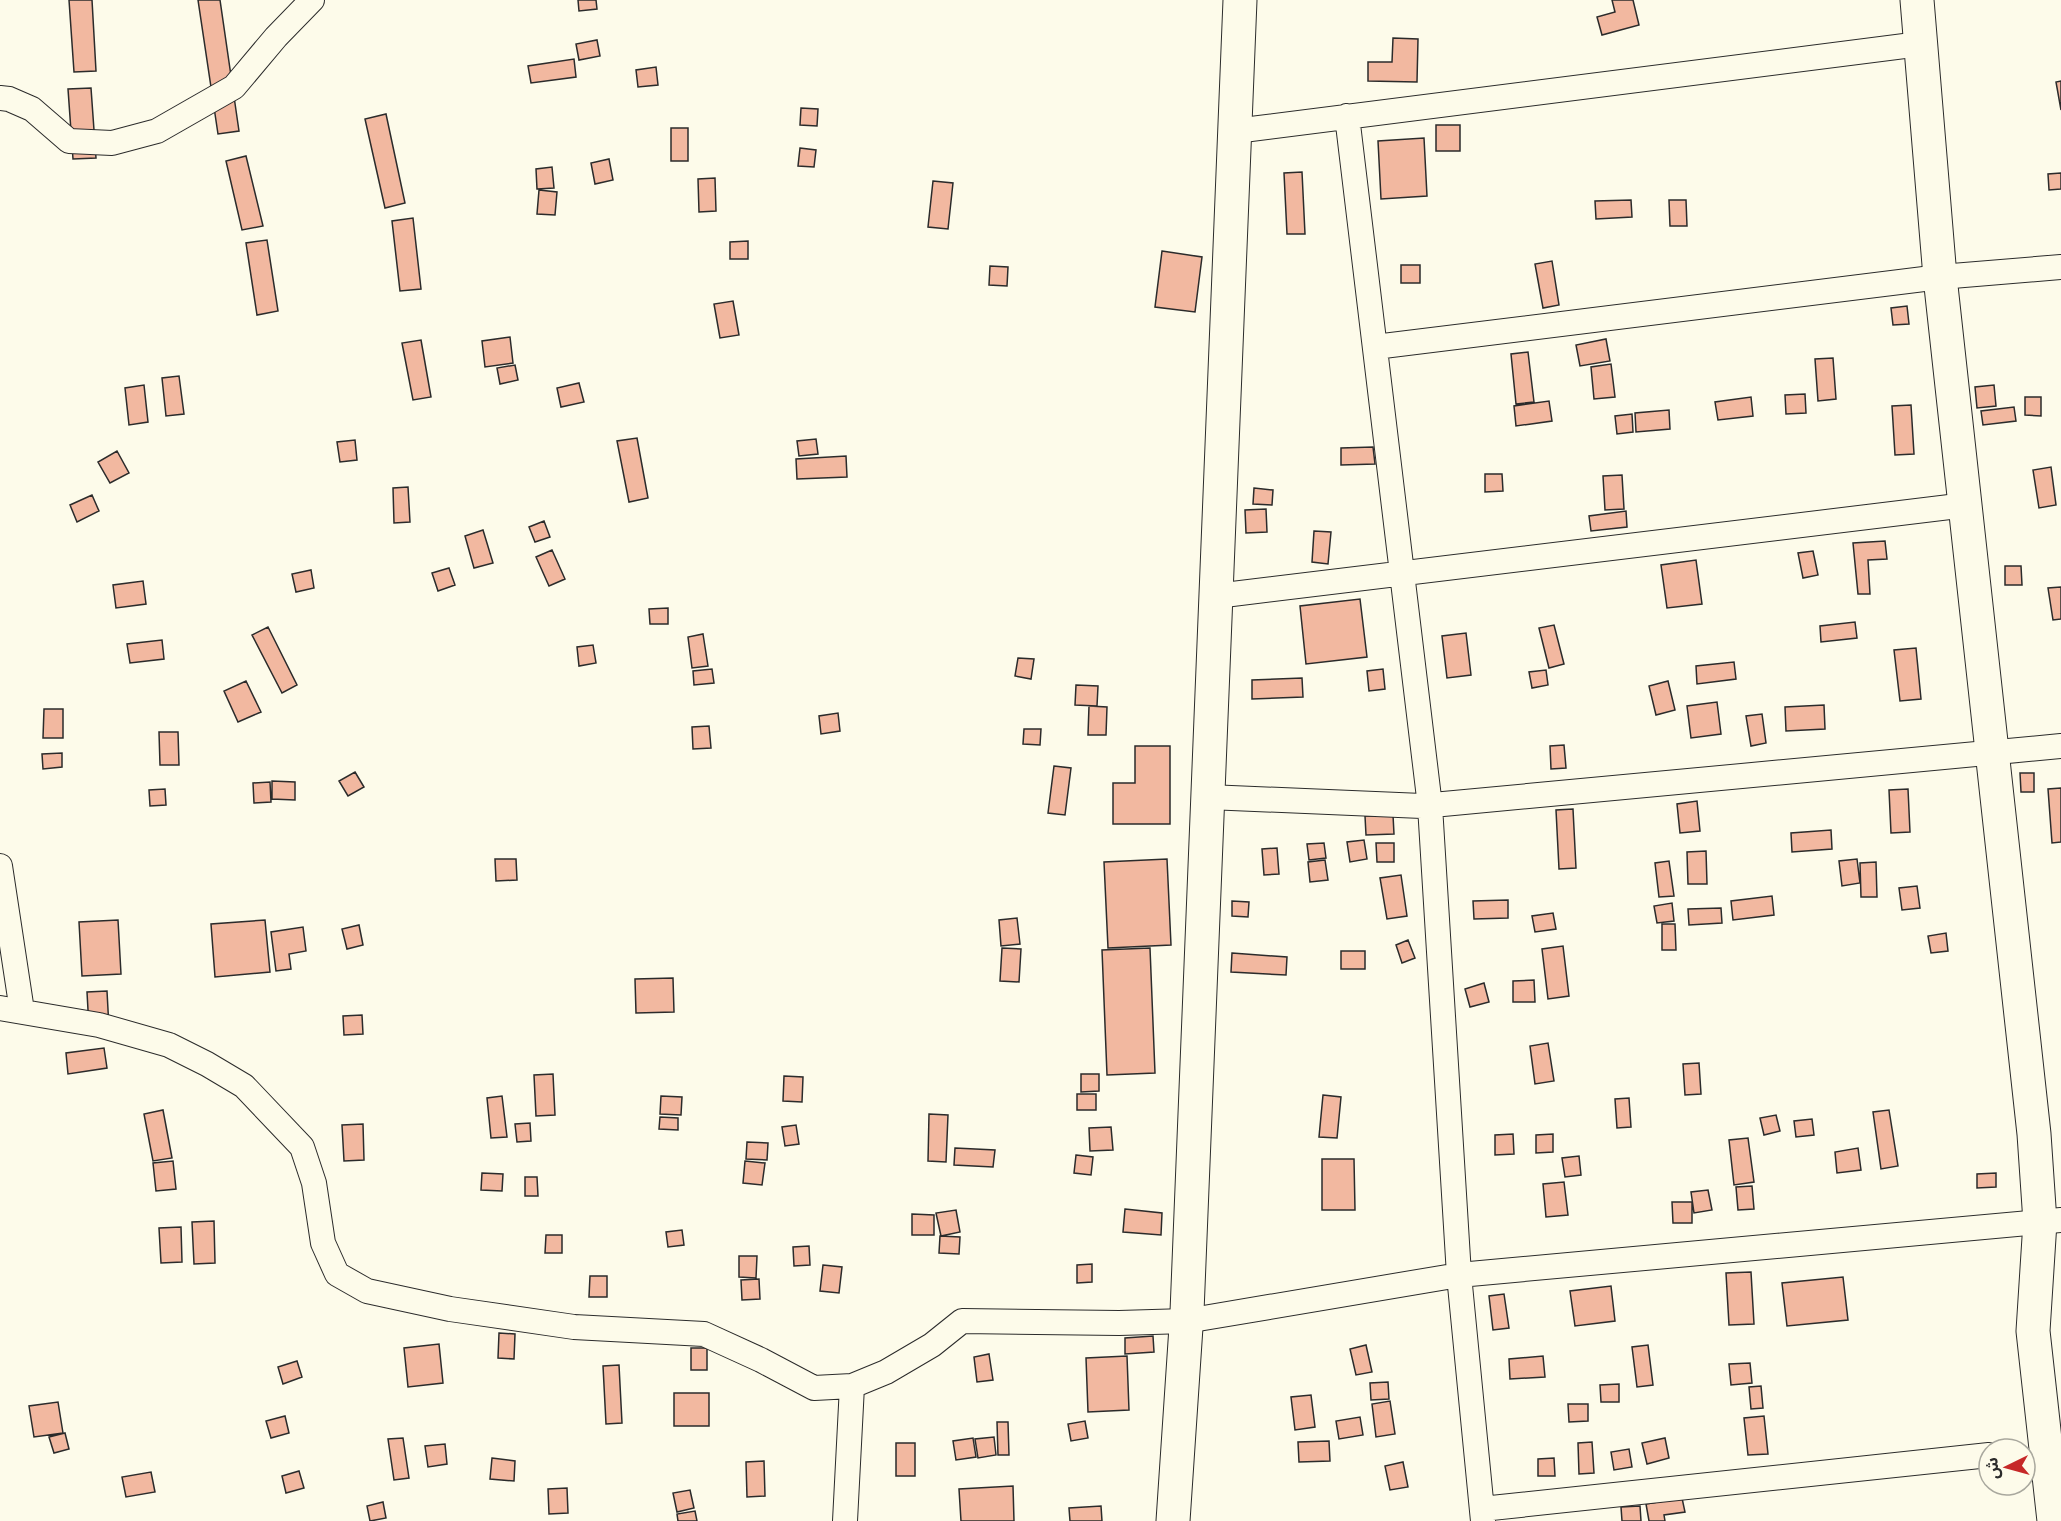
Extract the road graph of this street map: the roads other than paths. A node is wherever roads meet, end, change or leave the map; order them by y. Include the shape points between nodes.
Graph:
1 (312, 0) edge
2 (1240, 0) edge
3 (1917, 0) edge
4 (1920, 44) junction
5 (0, 98) edge
6 (1347, 116) junction
7 (1235, 131) junction
8 (2061, 267) edge
9 (1940, 277) junction
10 (1375, 347) junction
11 (1966, 505) junction
12 (1402, 573) junction
13 (1216, 596) junction
14 (2061, 746) edge
15 (1994, 753) junction
16 (1208, 797) junction
17 (1430, 806) junction
18 (0, 866) edge
19 (11, 1010) edge
20 (2051, 1221) edge
21 (1459, 1275) junction
22 (1186, 1321) junction
23 (852, 1386) junction
24 (2036, 1437) edge
25 (2037, 1454) edge
26 (1977, 1456) edge
27 (1482, 1515) edge
28 (845, 1521) edge
29 (1173, 1521) edge
30 (2054, 1521) edge

1 - 5 street via 234,87 157,131 112,142 69,141 32,109
2 - 7 street
3 - 4 street
4 - 6 street
4 - 9 street
6 - 7 street
6 - 10 street
7 - 13 street
8 - 9 street
9 - 10 street
9 - 11 street
10 - 12 street
11 - 12 street
11 - 15 street
12 - 13 street
12 - 17 street
13 - 16 street
14 - 15 street
15 - 17 street
15 - 20 street via 2034,1134
16 - 17 street
16 - 22 street
17 - 21 street
18 - 19 street
19 - 23 street via 99,1025 169,1045 244,1086 302,1148 314,1183 327,1253 337,1274 367,1291 450,1309 574,1327 704,1334 814,1388
20 - 21 street
20 - 24 street via 2032,1331
21 - 22 street
21 - 27 street
22 - 23 street via 962,1321 932,1345 886,1372
22 - 29 street
23 - 28 street
25 - 30 street
26 - 27 street

